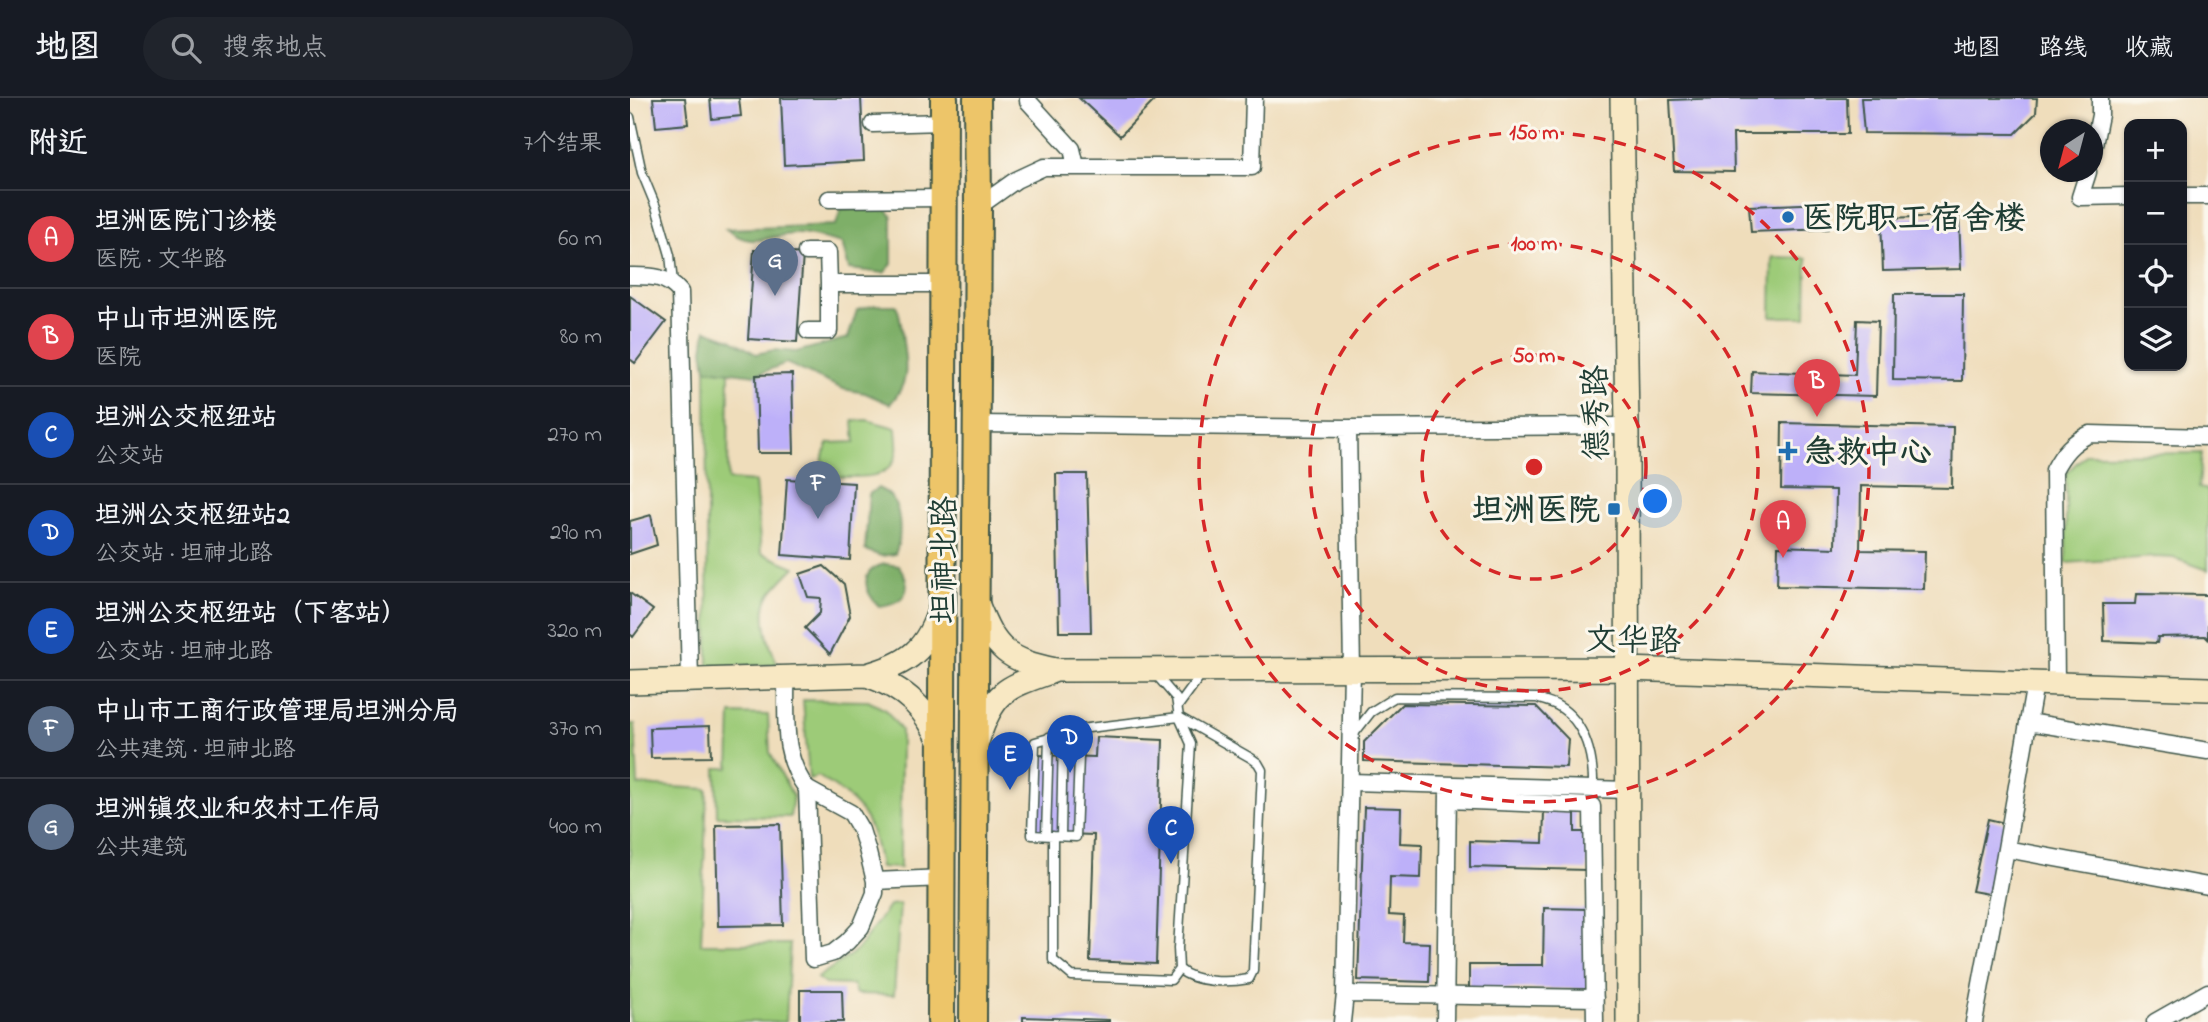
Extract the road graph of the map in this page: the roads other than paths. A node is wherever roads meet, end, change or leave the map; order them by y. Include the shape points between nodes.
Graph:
1 (1028, 98) edge
2 (1254, 98) edge
3 (1622, 98) edge
4 (2100, 98) edge
5 (980, 105) edge
6 (944, 110) edge
7 (630, 117) edge
8 (2097, 119) edge
9 (873, 124) dead end
10 (1076, 166) junction
11 (2085, 182) edge
12 (2124, 196) edge
13 (2187, 196) edge
14 (2208, 196) edge
15 (944, 198) junction
16 (829, 199) dead end
17 (978, 207) junction
18 (806, 252) dead end
19 (630, 276) edge
20 (673, 283) junction
21 (829, 284) junction
22 (944, 284) junction
23 (808, 331) dead end
24 (977, 424) junction
25 (1627, 426) junction
26 (1348, 428) junction
27 (2208, 437) edge
28 (944, 594) junction
29 (976, 601) junction
30 (1627, 669) junction
31 (1056, 670) junction
32 (1149, 670) junction
33 (1205, 670) junction
34 (1352, 670) junction
35 (867, 675) junction
36 (786, 677) junction
37 (690, 679) junction
38 (630, 682) edge
39 (2045, 684) junction
40 (2208, 689) edge
41 (1179, 705) junction
42 (1179, 717) junction
43 (2028, 722) junction
44 (1080, 729) junction
45 (1063, 732) junction
46 (1049, 737) junction
47 (1351, 738) junction
48 (975, 746) junction
49 (943, 748) junction
50 (2208, 751) edge
51 (1351, 782) junction
52 (807, 789) junction
53 (1628, 790) junction
54 (1448, 792) junction
55 (1592, 797) junction
56 (1053, 836) junction
57 (2006, 849) junction
58 (943, 878) junction
59 (875, 881) junction
60 (2208, 886) edge
61 (1179, 969) junction
62 (2208, 992) edge
63 (1345, 994) junction
64 (1446, 995) junction
65 (1595, 998) junction
66 (942, 1022) edge
67 (973, 1022) edge
68 (1342, 1022) edge
69 (1445, 1022) edge
70 (1595, 1022) edge
71 (1628, 1022) edge
72 (1974, 1022) edge
73 (2155, 1022) edge

1 - 10 street via 1072,149
2 - 10 street via 1252,167
3 - 25 street, 德秀路
4 - 8 street
5 - 17 main road, 坦神北路
6 - 9 street
6 - 15 main road, 坦神北路
7 - 20 lane via 642,173 670,255
10 - 17 street via 1044,167
11 - 12 street via 2080,197
13 - 14 street
15 - 16 street
15 - 22 main road, 坦神北路
17 - 24 main road, 坦神北路
18 - 21 street via 828,252
19 - 20 street via 660,277
20 - 37 street via 680,292
21 - 22 street
21 - 23 street via 829,331
22 - 28 main road, 坦神北路
24 - 26 street
24 - 29 main road, 坦神北路
25 - 26 street
25 - 30 street, 德秀路
26 - 34 street
27 - 39 street via 2090,433 2061,458 2054,470
28 - 35 street via 936,622 920,648 907,661
28 - 49 main road, 坦神北路
29 - 31 street via 1000,648 1022,662
29 - 48 main road, 坦神北路
30 - 34 street, 文华路
30 - 39 street, 文华路
30 - 53 street, 德秀路
31 - 32 street, 文华路
31 - 48 street via 1003,691
32 - 33 street, 文华路
32 - 41 lane
33 - 34 street, 文华路
33 - 41 lane
34 - 47 street
35 - 36 street
35 - 49 street via 908,694 935,729
36 - 37 street
36 - 52 street via 788,752
37 - 38 street
39 - 40 street, 文华路
39 - 43 street
41 - 42 lane
42 - 44 lane
42 - 61 lane via 1191,744
42 - 61 lane via 1251,758 1262,770 1253,971 1249,979 1239,981 1187,976
43 - 50 street
43 - 57 street
44 - 45 lane
44 - 56 lane via 1076,837
45 - 46 lane
45 - 56 lane
46 - 56 lane
46 - 56 lane via 1035,741 1032,835
47 - 51 street
47 - 55 lane via 1371,712 1395,697 1538,698 1559,706 1586,739 1593,767
48 - 67 main road, 坦神北路
49 - 58 main road, 坦神北路
51 - 54 street
51 - 63 street
52 - 59 street via 851,813 861,830
52 - 59 street via 813,959 833,953 861,927 872,903
53 - 55 street
53 - 71 street, 德秀路
54 - 55 street
54 - 64 street
55 - 65 street
56 - 61 lane via 1053,960 1072,976 1171,980
57 - 60 street
57 - 72 street
58 - 59 street
58 - 66 main road, 坦神北路
62 - 73 street
63 - 64 street
63 - 68 street
64 - 65 street
64 - 69 street
65 - 70 street

